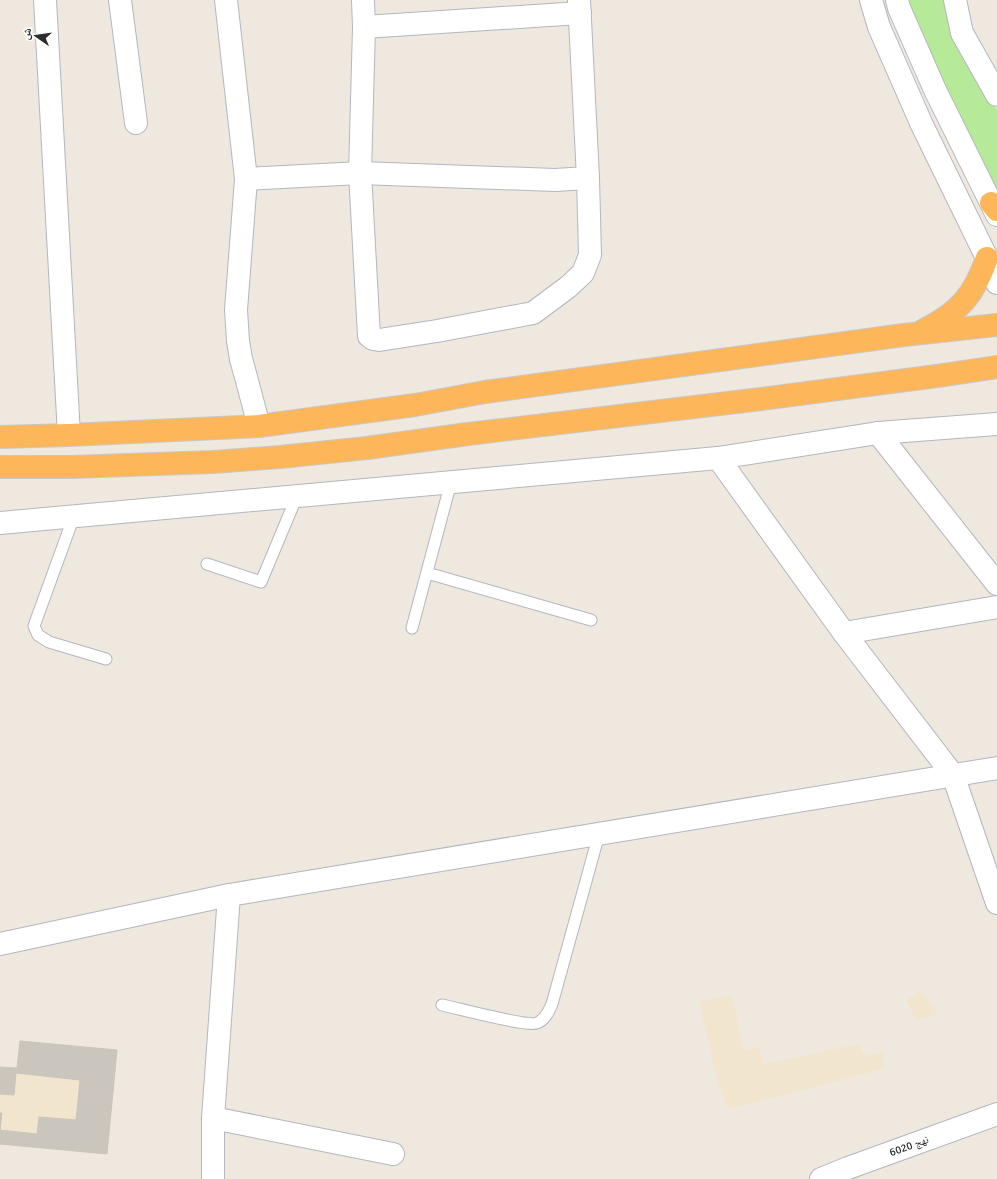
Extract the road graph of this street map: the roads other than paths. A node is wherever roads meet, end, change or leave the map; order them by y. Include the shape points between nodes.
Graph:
1 (44, 0) edge
2 (120, 0) edge
3 (226, 0) edge
4 (363, 0) edge
5 (871, 0) edge
6 (897, 0) edge
7 (955, 0) edge
8 (580, 7) edge
9 (364, 26) junction
10 (995, 88) edge
11 (136, 123) dead end
12 (360, 173) junction
13 (588, 178) junction
14 (246, 179) junction
15 (995, 209) edge
16 (987, 258) junction
17 (997, 283) edge
18 (997, 325) edge
19 (904, 335) junction
20 (997, 366) edge
21 (997, 424) edge
22 (258, 426) junction
23 (878, 433) junction
24 (69, 435) junction
25 (0, 437) edge
26 (718, 458) junction
27 (0, 467) edge
28 (451, 482) junction
29 (297, 496) junction
30 (74, 516) junction
31 (0, 522) edge
32 (207, 564) dead end
33 (427, 573) junction
34 (997, 584) edge
35 (997, 607) edge
36 (591, 620) dead end
37 (412, 628) dead end
38 (844, 633) junction
39 (106, 659) dead end
40 (997, 768) edge
41 (953, 775) junction
42 (599, 834) junction
43 (229, 895) junction
44 (997, 903) edge
45 (0, 944) edge
46 (442, 1005) dead end
47 (997, 1114) edge
48 (213, 1118) junction
49 (393, 1154) dead end
50 (852, 1174) edge
51 (213, 1179) edge
52 (821, 1179) edge

1 - 24 street
2 - 11 street
3 - 14 street
4 - 9 street
5 - 16 street via 879,27 922,125
6 - 15 street via 935,90
7 - 10 street via 962,33
8 - 9 street
8 - 13 street
9 - 12 street
12 - 13 street via 555,180
12 - 13 street via 369,336 379,340 533,313 568,287 583,273 590,255
12 - 14 street
14 - 22 street via 236,310 241,359
16 - 17 street
16 - 19 highway via 980,277 957,309 923,330
18 - 19 highway
19 - 22 highway via 485,392
20 - 27 highway via 737,402 280,457 80,467
21 - 23 street
22 - 24 highway
23 - 26 street
23 - 34 street
24 - 25 highway
26 - 28 street
26 - 38 street
28 - 29 street
28 - 33 lane
29 - 30 street
29 - 32 lane via 261,582
30 - 31 street
30 - 39 lane via 34,626 38,635 48,642
33 - 36 lane
33 - 37 lane
35 - 38 street
38 - 41 street
40 - 41 street
41 - 42 street
41 - 44 street
42 - 43 street
42 - 46 lane via 552,1004 546,1016 536,1023 522,1023
43 - 45 street
43 - 48 street
47 - 50 street, نهج 6020
48 - 49 street
48 - 51 street
50 - 52 street, نهج 6020

